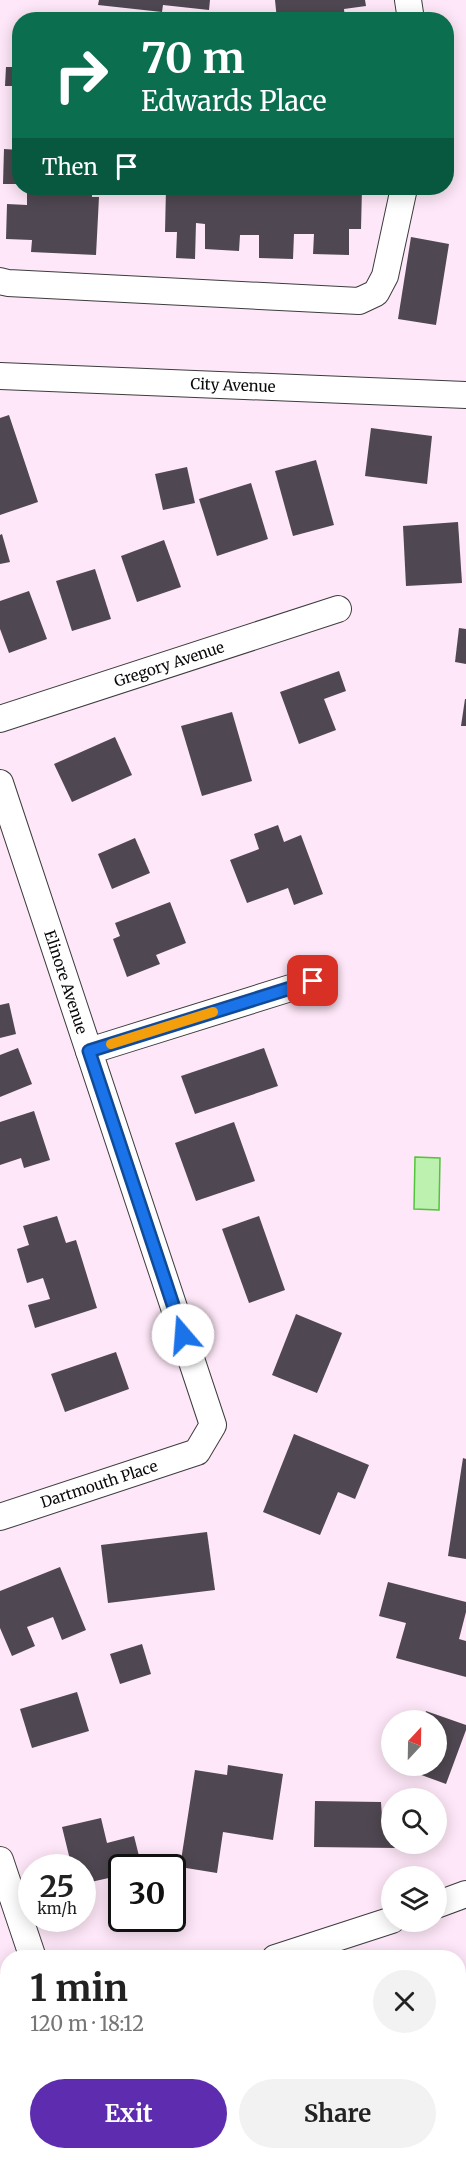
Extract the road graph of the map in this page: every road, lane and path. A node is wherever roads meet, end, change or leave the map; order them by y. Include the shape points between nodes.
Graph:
1 (402, 195) edge
2 (0, 281) edge
3 (0, 376) edge
4 (466, 395) edge
5 (338, 609) dead end
6 (0, 719) edge
7 (0, 783) edge
8 (313, 981) dead end
9 (89, 1051) junction
10 (197, 1452) joint
11 (0, 1517) edge
12 (0, 1860) edge
13 (466, 1894) edge
14 (447, 1901) edge
15 (381, 1924) edge
16 (30, 1950) edge
17 (299, 1950) edge

1 - 2 street via 385,276 376,293 359,301
3 - 4 street, City Avenue
5 - 6 street, Gregory Avenue
7 - 9 street, Elinore Avenue
8 - 9 street
9 - 10 street, Elinore Avenue via 213,1425
10 - 11 street, Dartmouth Place
12 - 16 street
13 - 14 street
15 - 17 street

